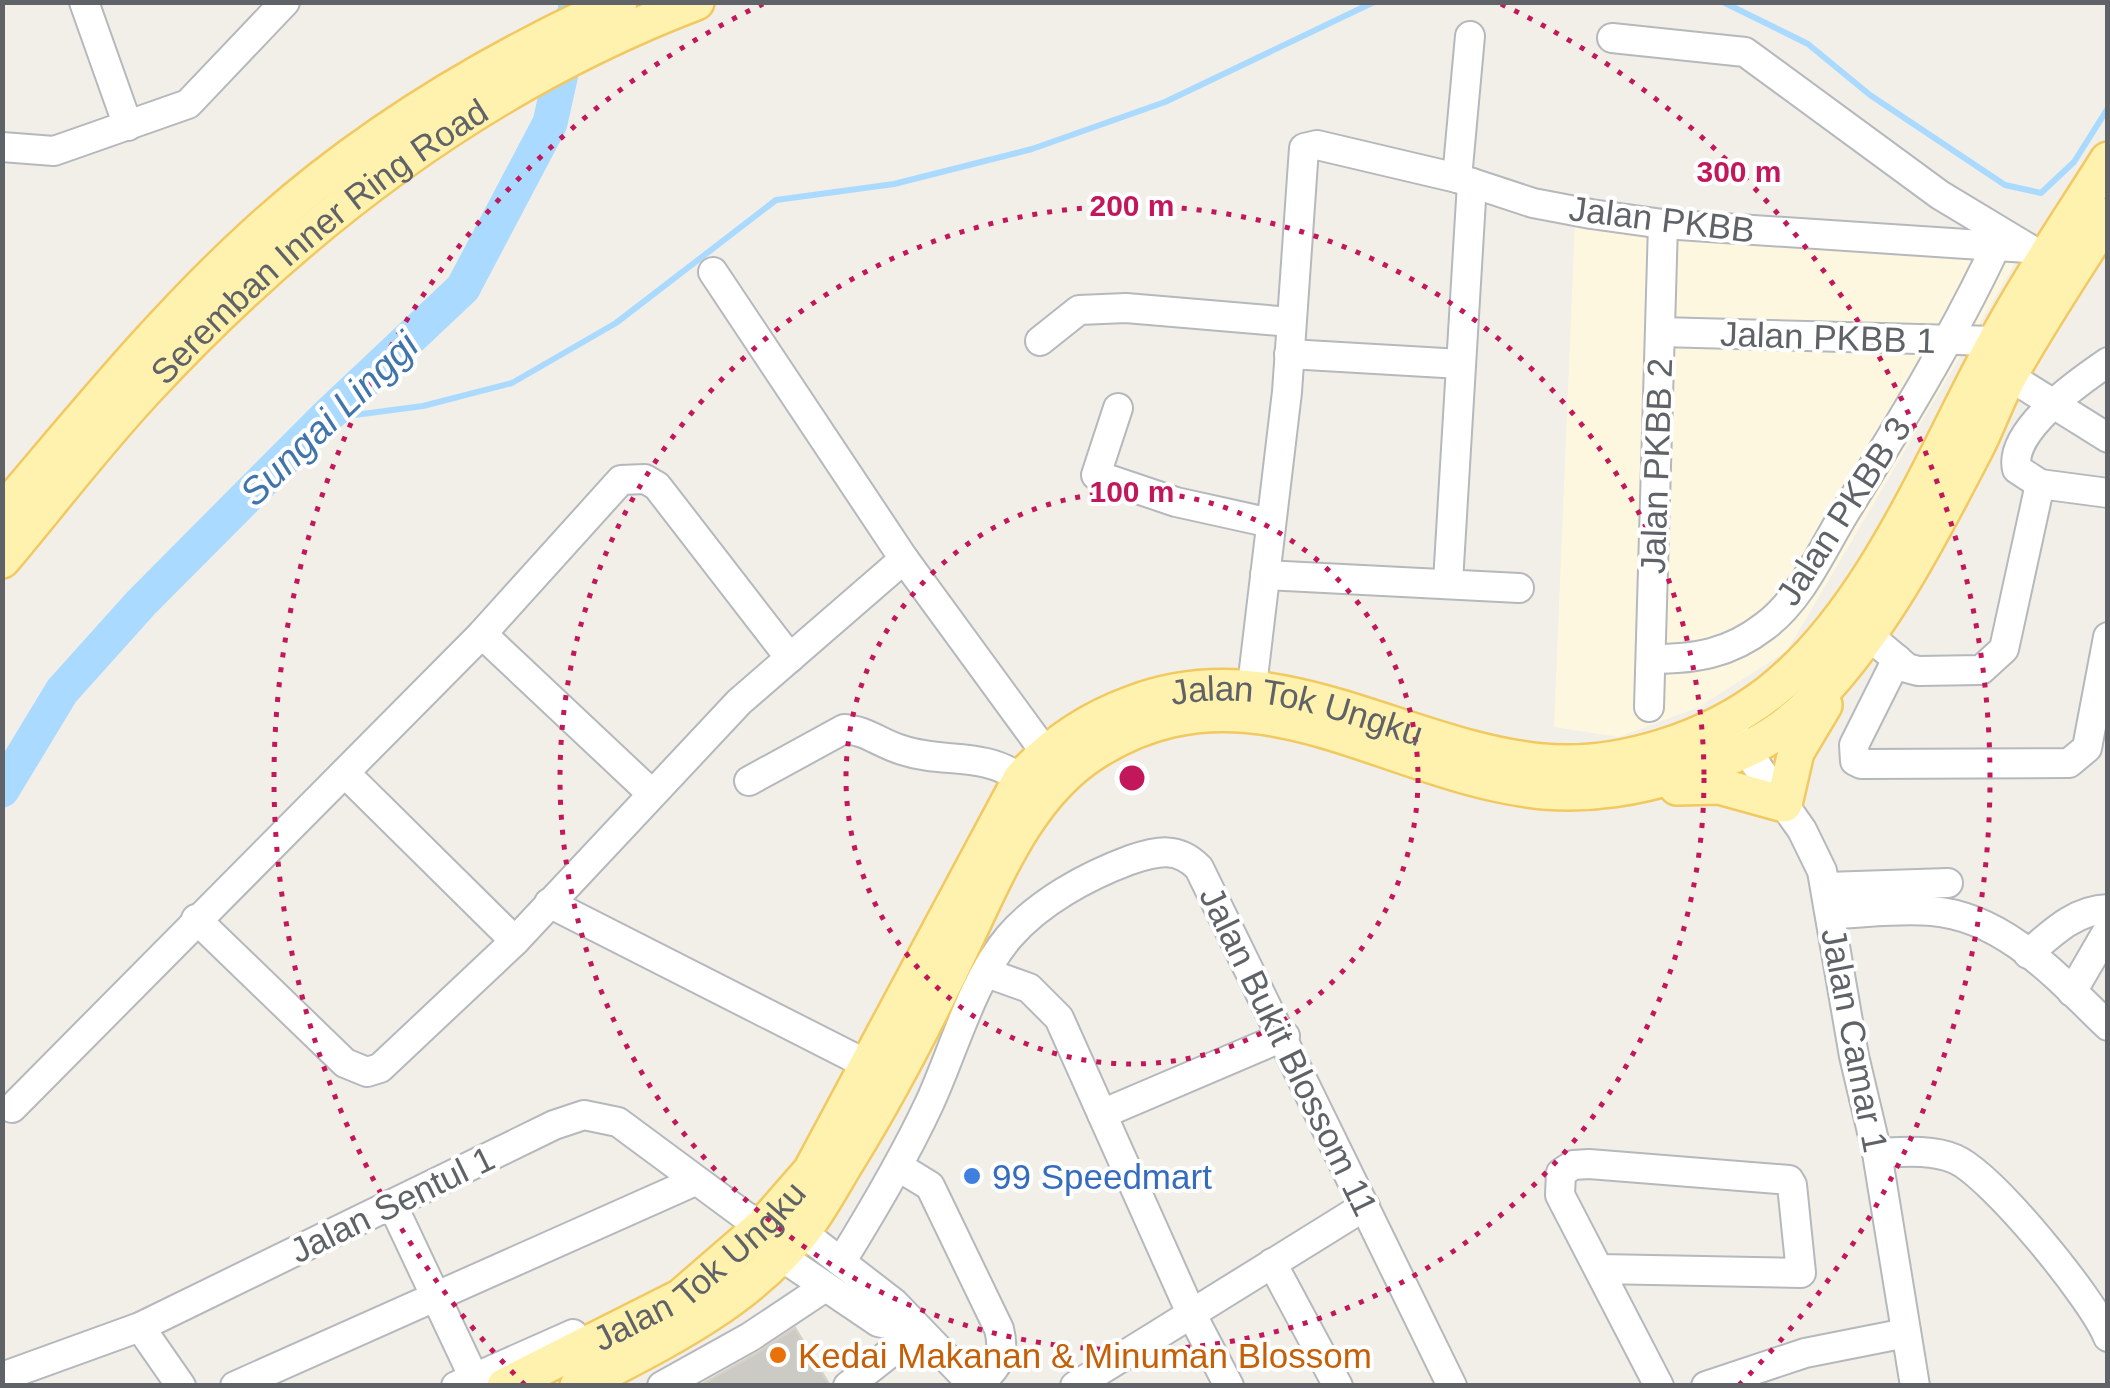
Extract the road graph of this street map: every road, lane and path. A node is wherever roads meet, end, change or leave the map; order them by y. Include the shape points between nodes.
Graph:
1 (84, 2) edge
2 (284, 2) edge
3 (696, 2) edge
4 (626, 14) edge
5 (1470, 36) dead end
6 (1612, 38) dead end
7 (128, 126) junction
8 (2, 148) edge
9 (2108, 160) edge
10 (1465, 181) junction
11 (2108, 216) edge
12 (1664, 224) junction
13 (1995, 248) junction
14 (2037, 254) junction
15 (713, 272) dead end
16 (1291, 322) junction
17 (1660, 332) junction
18 (1951, 340) junction
19 (1040, 341) dead end
20 (1996, 342) junction
21 (1289, 354) junction
22 (2108, 362) edge
23 (1461, 364) junction
24 (2009, 376) junction
25 (2052, 403) junction
26 (1118, 408) dead end
27 (2108, 438) edge
28 (2040, 484) junction
29 (2108, 493) edge
30 (2, 512) edge
31 (1271, 523) junction
32 (904, 559) junction
33 (2, 560) edge
34 (1265, 575) junction
35 (1448, 582) junction
36 (1519, 588) dead end
37 (482, 634) junction
38 (1868, 634) junction
39 (2108, 637) edge
40 (790, 658) junction
41 (1651, 658) junction
42 (1897, 658) junction
43 (1831, 681) junction
44 (1252, 686) junction
45 (1649, 707) dead end
46 (1725, 722) junction
47 (1046, 752) junction
48 (1748, 752) junction
49 (345, 773) junction
50 (1021, 779) junction
51 (749, 780) dead end
52 (1632, 788) junction
53 (650, 792) junction
54 (1784, 804) junction
55 (1948, 883) dead end
56 (1829, 901) junction
57 (549, 903) junction
58 (2108, 909) edge
59 (196, 918) junction
60 (2108, 930) edge
61 (516, 940) junction
62 (2028, 954) junction
63 (987, 973) junction
64 (2072, 992) junction
65 (2108, 1026) edge
66 (1285, 1036) junction
67 (870, 1066) junction
68 (12, 1108) dead end
69 (1102, 1114) junction
70 (1877, 1153) junction
71 (899, 1168) junction
72 (693, 1182) junction
73 (392, 1204) junction
74 (1364, 1206) junction
75 (772, 1232) junction
76 (841, 1262) junction
77 (1272, 1263) junction
78 (1600, 1268) junction
79 (826, 1287) junction
80 (436, 1296) junction
81 (1191, 1313) junction
82 (140, 1326) junction
83 (918, 1331) junction
84 (1906, 1333) junction
85 (2108, 1337) edge
86 (2, 1377) edge
87 (478, 1383) edge
88 (181, 1386) edge
89 (235, 1386) edge
90 (578, 1386) edge
91 (662, 1386) edge
92 (848, 1386) edge
93 (975, 1386) edge
94 (1076, 1386) edge
95 (1229, 1386) edge
96 (1338, 1386) edge
97 (1452, 1386) edge
98 (1660, 1386) edge
99 (1706, 1386) edge
100 (1915, 1386) edge

1 - 7 street
2 - 7 street via 204,92
3 - 4 main road, Seremban Inner Ring Road
4 - 30 main road, Seremban Inner Ring Road via 532,42 351,157 256,234 145,347
4 - 33 main road, Seremban Inner Ring Road via 365,187 260,274 143,392
5 - 10 street
6 - 14 street via 1745,52 1940,195
7 - 8 street via 54,151
9 - 14 main road, Jalan Tok Ungku
10 - 12 street, Jalan PKBB via 1533,203
10 - 16 street, Jalan PKBB via 1317,144 1304,148
10 - 23 street
11 - 24 main road, Jalan Tok Ungku
12 - 13 street, Jalan PKBB
12 - 17 street, Jalan PKBB 2
13 - 14 street, Jalan PKBB
13 - 18 street, Jalan PKBB 3
14 - 20 main road, Jalan Tok Ungku
15 - 32 street
16 - 19 street via 1079,310
16 - 21 street
17 - 18 street, Jalan PKBB 1
17 - 41 street, Jalan PKBB 2
18 - 20 street, Jalan PKBB 1
18 - 41 street, Jalan PKBB 3 via 1787,607 1720,653
20 - 46 main road, Jalan Tok Ungku via 1890,540 1825,640 1792,674
21 - 23 street
21 - 31 street
22 - 25 street
23 - 35 street
24 - 25 street
24 - 38 main road, Jalan Tok Ungku via 1975,450
25 - 27 street
25 - 28 street via 2015,460 2017,469
26 - 31 street via 1096,475
28 - 29 street
28 - 42 street via 1998,658 1981,670 1918,671
31 - 34 street
32 - 40 street
32 - 47 street
34 - 35 street
34 - 44 street
35 - 36 street
37 - 40 street via 608,489 633,477 658,486
37 - 49 street
37 - 53 street
38 - 42 street
38 - 43 main road, Jalan Tok Ungku
39 - 42 street via 2087,748 2069,762 1861,764 1854,745
40 - 53 street
41 - 45 street, Jalan PKBB 2
43 - 48 main road, Jalan Tok Ungku
43 - 54 main road via 1831,695 1796,752
44 - 46 main road, Jalan Tok Ungku via 1541,762 1628,756
44 - 47 main road, Jalan Tok Ungku via 1191,686 1152,696 1084,725
46 - 48 street, Jalan Camar 1
47 - 50 main road, Jalan Tok Ungku
48 - 52 main road, Jalan Tok Ungku
48 - 54 street, Jalan Camar 1
49 - 59 street
49 - 61 street
50 - 51 street via 995,763 904,752 844,729
50 - 67 main road, Jalan Tok Ungku
52 - 54 main road via 1719,786
52 - 75 main road, Jalan Tok Ungku via 1587,793 1495,782 1250,712 1188,714 1094,752 1063,776 1010,848 916,1040
53 - 57 street
54 - 56 street, Jalan Camar 1 via 1822,870
55 - 56 street
56 - 62 street via 1970,918
56 - 70 street, Jalan Camar 1
57 - 61 street
57 - 67 street
58 - 62 street via 2090,909
59 - 61 street via 345,1063 367,1072 390,1062
59 - 68 street
60 - 64 street
62 - 64 street
63 - 66 street, Jalan Bukit Blossom 11 via 1011,935 1052,899 1114,866 1154,852 1179,852 1200,868
63 - 69 street via 1049,1004
63 - 71 street, Jalan Bukit Blossom 11
64 - 65 street
66 - 69 street
66 - 74 street, Jalan Bukit Blossom 11
67 - 75 main road, Jalan Tok Ungku
69 - 81 street
70 - 84 street, Jalan Camar 1
70 - 85 street via 1956,1159 1989,1185
71 - 76 street, Jalan Bukit Blossom 11
71 - 93 street via 930,1186 1000,1329 1004,1349 998,1364
72 - 73 street, Jalan Sentul 1 via 618,1122 584,1116
72 - 75 street, Jalan Sentul 1
72 - 80 street
73 - 80 street
73 - 82 street, Jalan Sentul 1
74 - 77 street
74 - 97 street, Jalan Bukit Blossom 11
75 - 76 street
75 - 79 street
75 - 87 main road, Jalan Tok Ungku via 681,1297
75 - 90 main road, Jalan Tok Ungku via 741,1293 694,1326
76 - 83 street
77 - 81 street
77 - 96 street
78 - 78 street via 1560,1195 1561,1173 1572,1165 1789,1180 1801,1272
78 - 98 street
79 - 83 street via 878,1322
79 - 91 street
80 - 87 street
80 - 89 street
81 - 94 street
81 - 95 street
82 - 86 street, Jalan Sentul 1
82 - 88 street
83 - 92 street
83 - 93 street
84 - 99 street via 1805,1353
84 - 100 street, Jalan Camar 1

